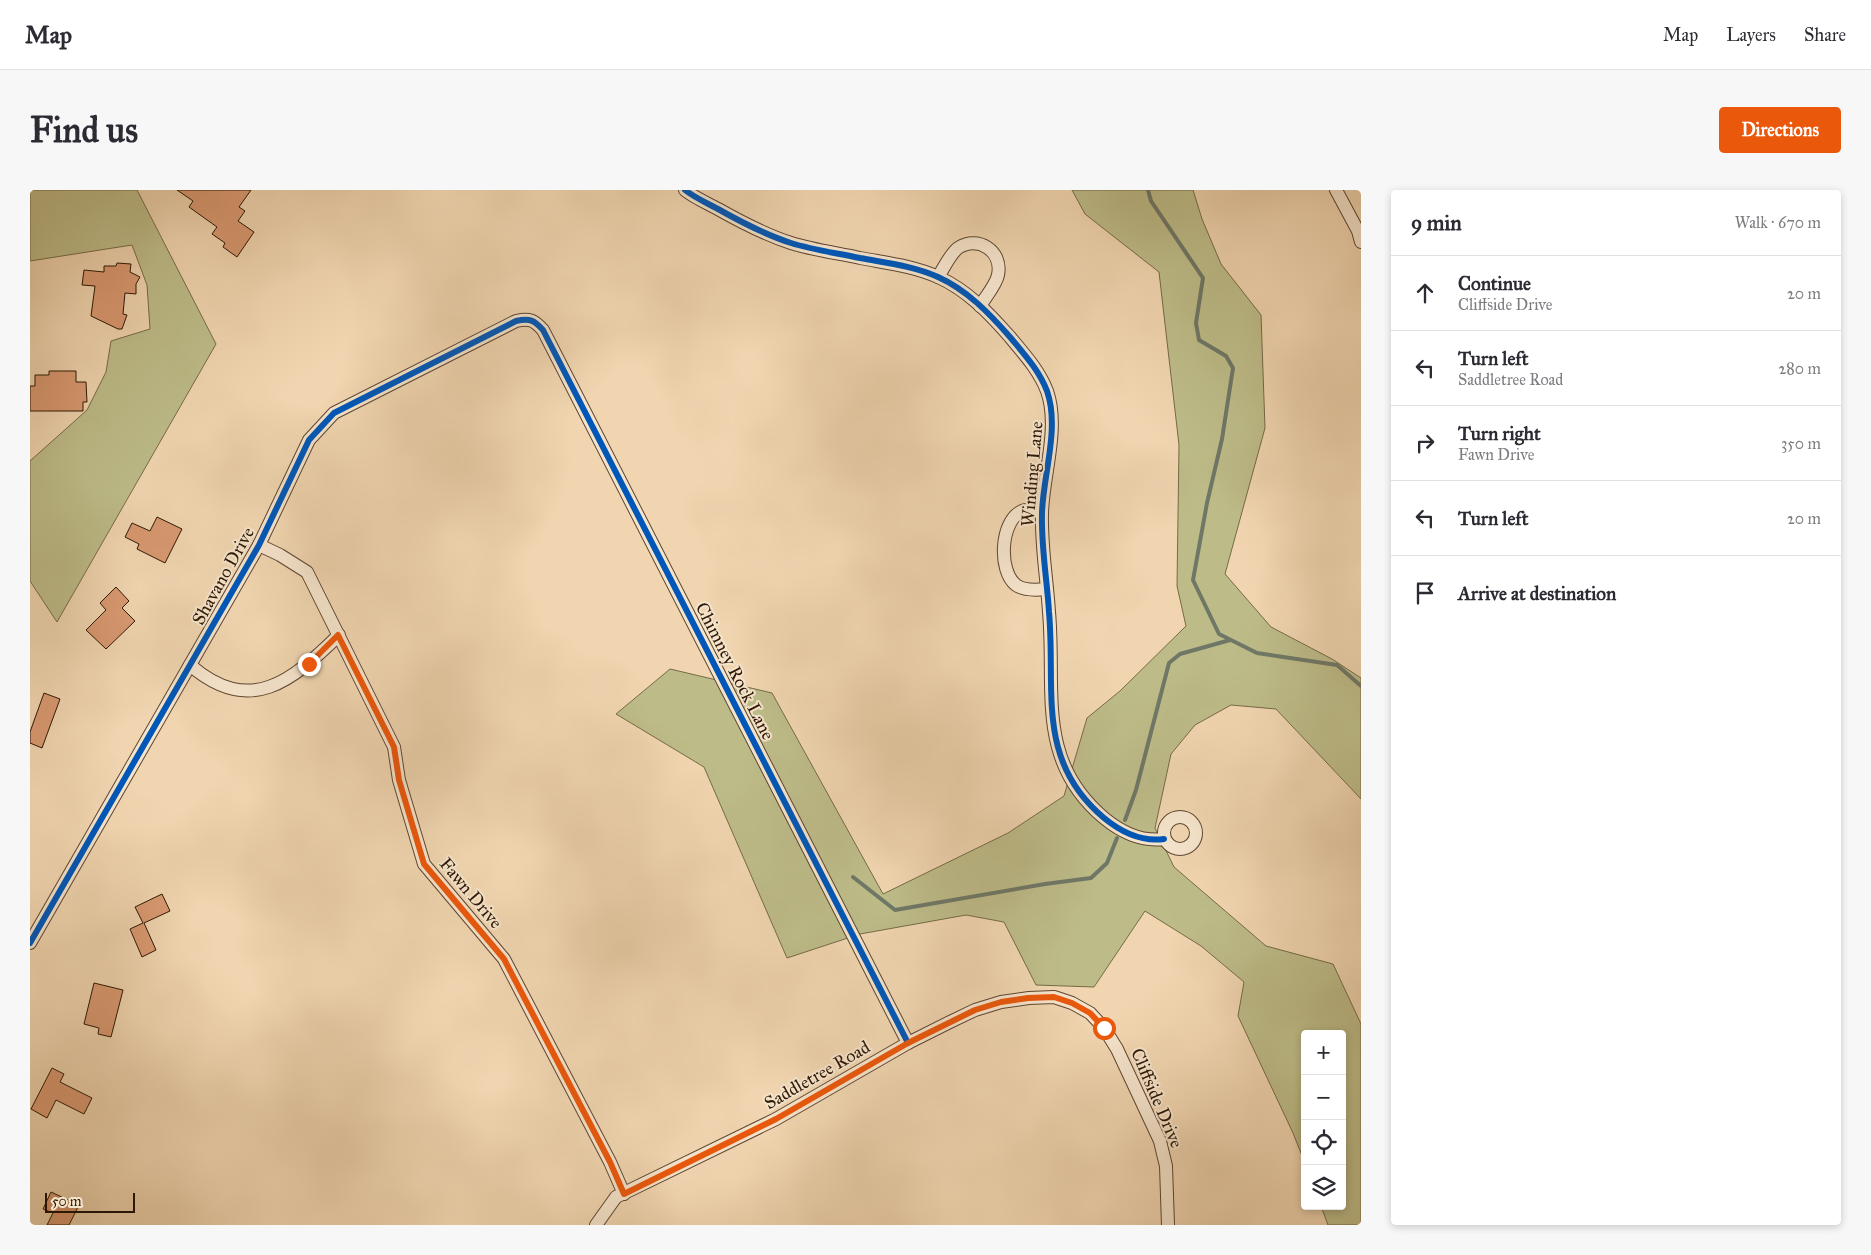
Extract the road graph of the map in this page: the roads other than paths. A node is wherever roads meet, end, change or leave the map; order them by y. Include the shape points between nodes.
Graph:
1 (685, 190) edge
2 (1336, 190) edge
3 (1361, 242) edge
4 (938, 277) junction
5 (980, 306) junction
6 (528, 318) joint
7 (1042, 510) junction
8 (259, 545) junction
9 (1046, 589) junction
10 (338, 635) junction
11 (190, 665) junction
12 (1164, 839) dead end
13 (30, 943) edge
14 (1072, 1003) joint
15 (908, 1043) junction
16 (624, 1194) junction
17 (603, 1213) junction
18 (596, 1225) edge
19 (608, 1225) edge
20 (1168, 1225) edge

1 - 4 street, Winding Lane via 742,222 791,243
2 - 3 street
4 - 5 street, Winding Lane
4 - 5 street via 956,250 966,244 980,244 994,251 999,262 998,276
5 - 7 street, Winding Lane via 1038,371 1047,392 1052,411
6 - 8 street, Shavano Drive via 516,321 334,413 309,440
6 - 15 street, Chimney Rock Lane via 543,330
7 - 9 street, Winding Lane
7 - 9 street, Winding Lane via 1022,511 1011,520 1004,552 1006,570 1016,585 1030,590
8 - 10 street, Fawn Drive via 307,572
8 - 11 street, Shavano Drive
9 - 12 street, Winding Lane via 1051,715 1058,749 1070,780 1090,806 1112,824 1139,838
10 - 11 street via 309,664 274,686 233,690 217,685
10 - 16 street, Fawn Drive via 394,747 399,780 424,864 504,959
11 - 13 street, Shavano Drive
14 - 15 street, Saddletree Road via 1054,997 1001,1002 975,1010
14 - 20 street, Cliffside Drive via 1090,1013 1104,1028 1160,1141 1166,1166
15 - 16 street, Saddletree Road via 776,1119
16 - 17 street, Saddletree Road via 616,1197
17 - 18 street, Saddletree Road
17 - 19 street

